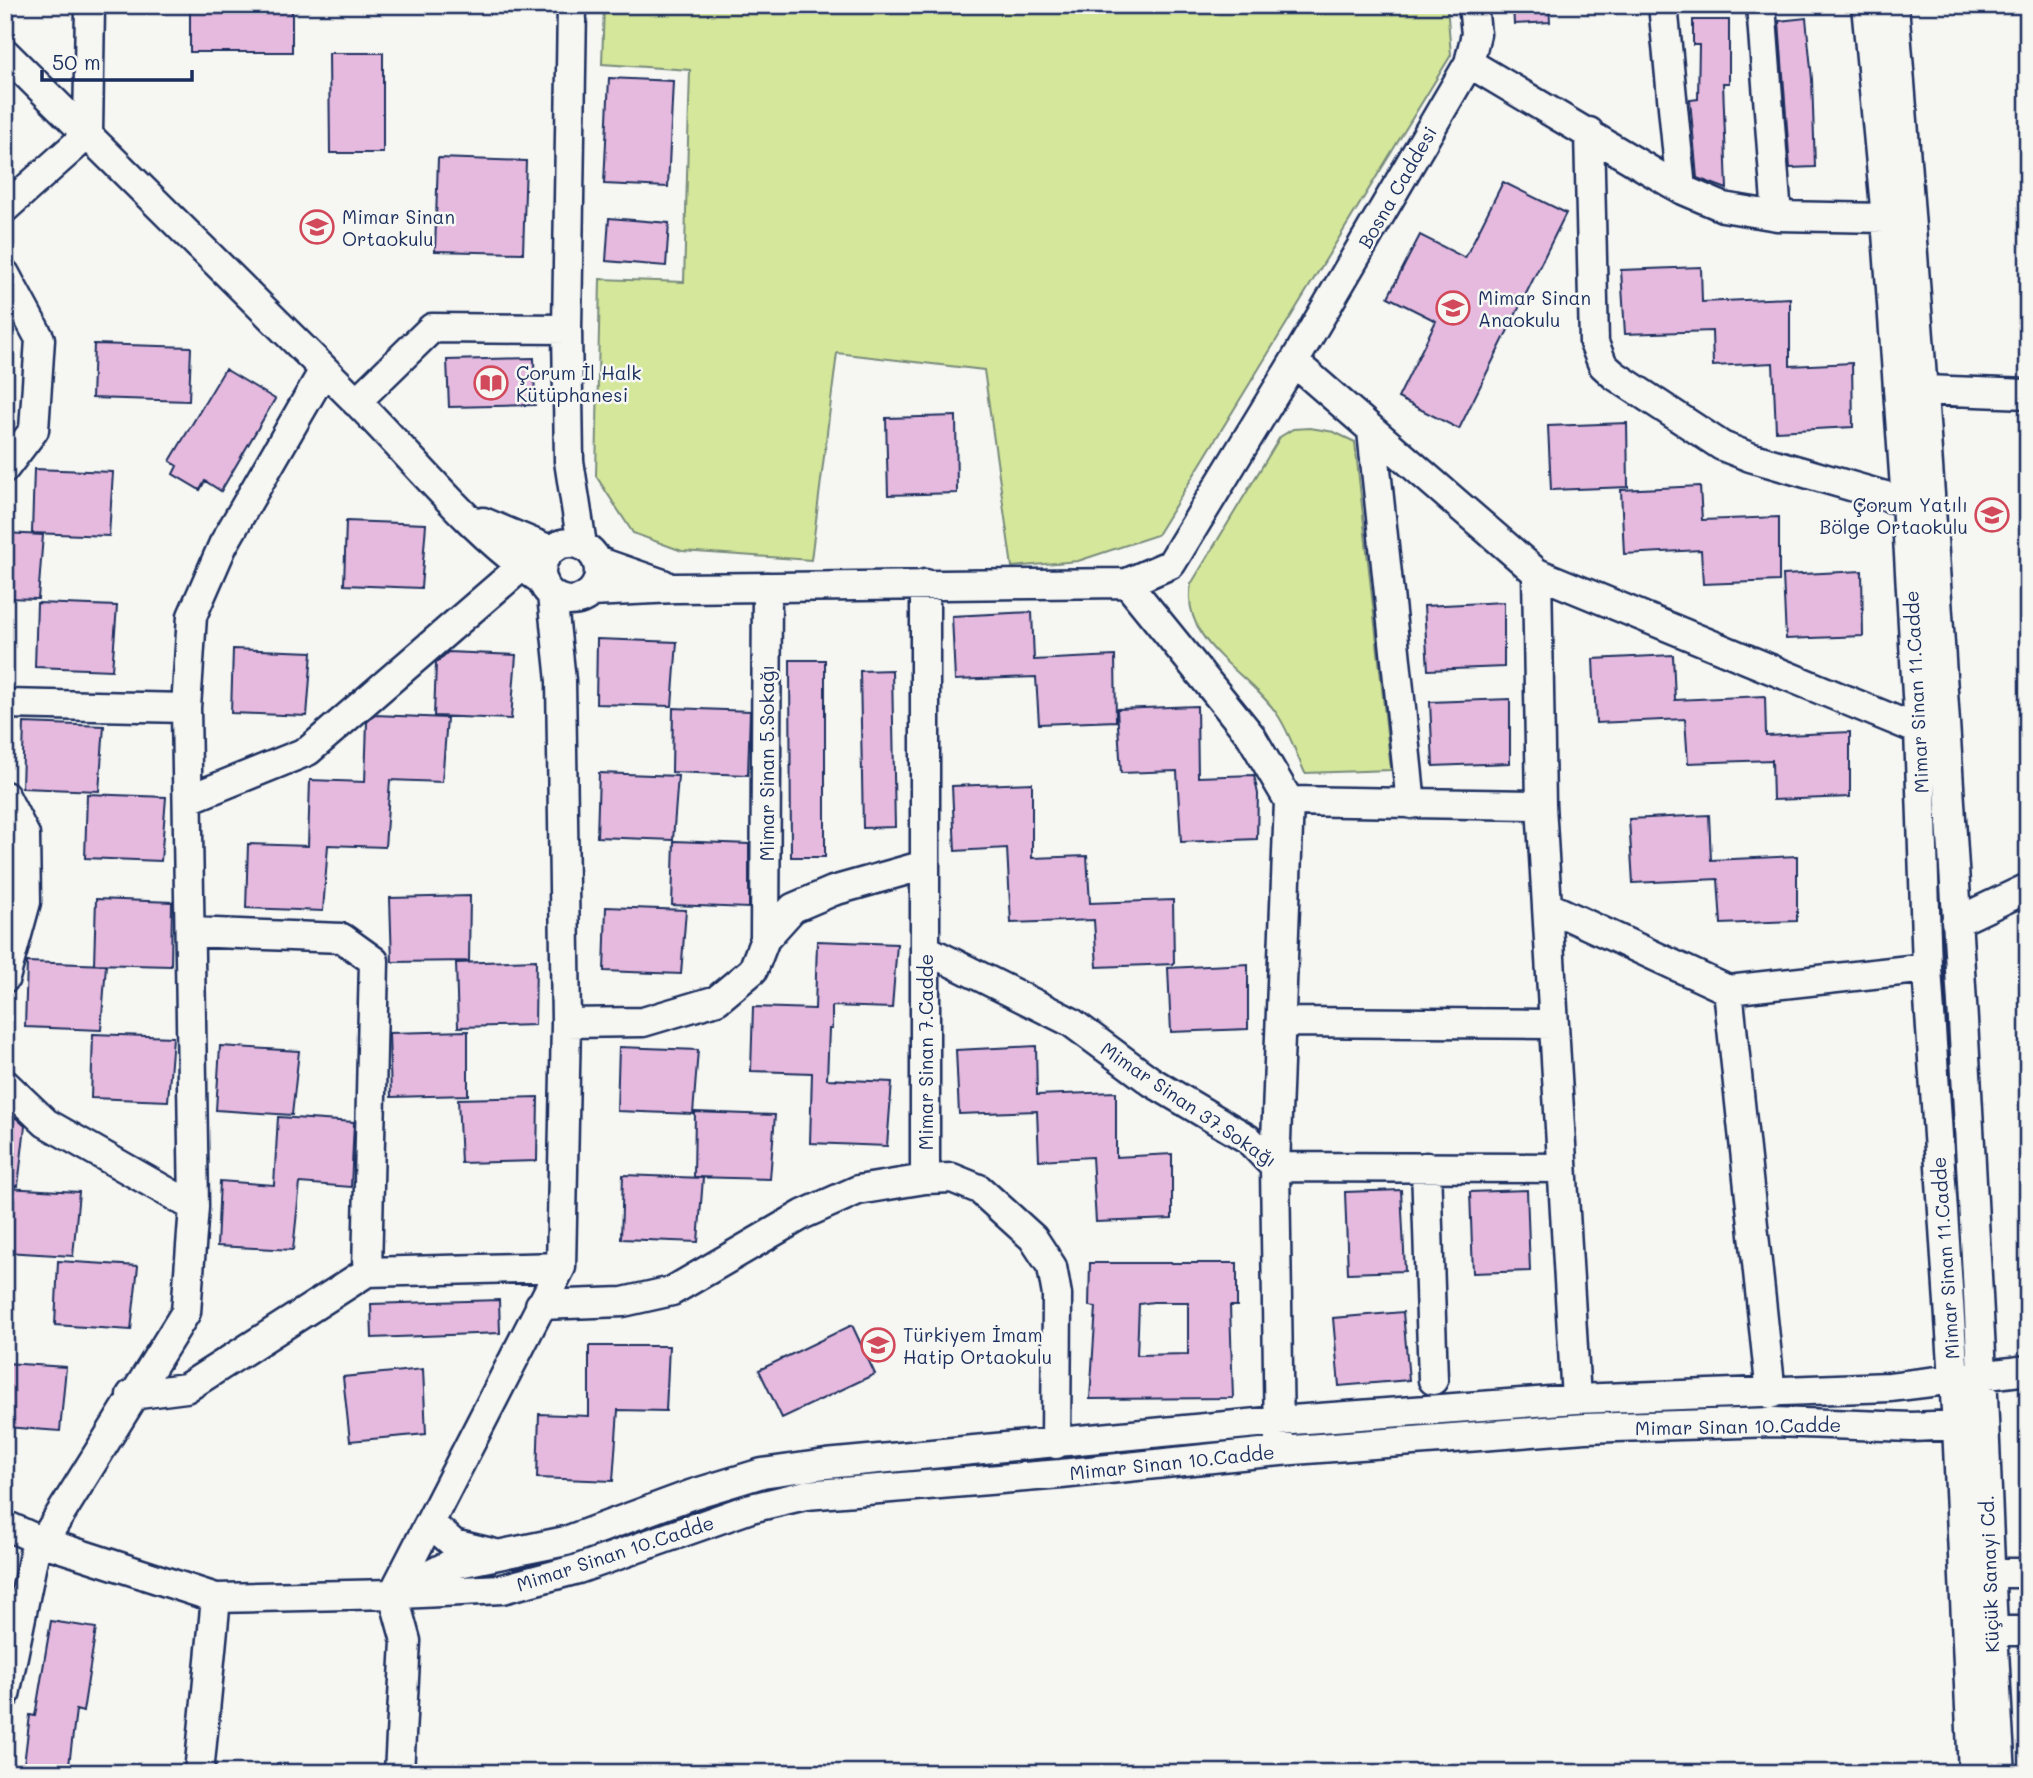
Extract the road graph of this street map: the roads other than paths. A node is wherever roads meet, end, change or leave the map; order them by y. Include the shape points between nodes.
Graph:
1 (90, 5) edge
2 (572, 5) edge
3 (1473, 5) edge
4 (1663, 5) edge
5 (1761, 5) edge
6 (1866, 5) edge
7 (1894, 5) edge
8 (5, 53) edge
9 (1469, 63) junction
10 (1588, 132) junction
11 (88, 134) junction
12 (1681, 189) junction
13 (5, 208) edge
14 (1777, 215) junction
15 (1886, 218) junction
16 (5, 274) edge
17 (568, 329) junction
18 (1294, 362) junction
19 (324, 370) junction
20 (1925, 390) junction
21 (2028, 394) edge
22 (356, 402) junction
23 (1372, 430) junction
24 (5, 468) edge
25 (1906, 502) junction
26 (464, 514) junction
27 (572, 550) junction
28 (1537, 573) junction
29 (538, 581) junction
30 (1127, 583) junction
31 (925, 584) junction
32 (767, 587) junction
33 (675, 588) junction
34 (587, 595) junction
35 (561, 681) junction
36 (5, 704) edge
37 (186, 708) junction
38 (1919, 730) junction
39 (5, 796) edge
40 (189, 799) junction
41 (1289, 801) junction
42 (1411, 804) junction
43 (1541, 805) junction
44 (925, 865) junction
45 (2028, 888) edge
46 (1547, 906) junction
47 (1956, 922) junction
48 (191, 932) junction
49 (765, 939) junction
50 (925, 948) junction
51 (1927, 968) junction
52 (5, 978) edge
53 (1728, 990) junction
54 (1281, 1022) junction
55 (566, 1023) junction
56 (1554, 1024) junction
57 (5, 1084) edge
58 (1275, 1167) junction
59 (1426, 1167) junction
60 (1561, 1168) junction
61 (925, 1178) junction
62 (194, 1207) junction
63 (561, 1268) junction
64 (367, 1272) junction
65 (540, 1305) junction
66 (2028, 1370) edge
67 (1982, 1376) junction
68 (1953, 1379) junction
69 (1433, 1380) dead end
70 (1771, 1394) junction
71 (131, 1395) junction
72 (1576, 1399) junction
73 (1279, 1422) junction
74 (1970, 1424) junction
75 (1056, 1444) junction
76 (1280, 1451) junction
77 (430, 1523) junction
78 (5, 1525) edge
79 (40, 1541) junction
80 (506, 1555) junction
81 (1989, 1573) junction
82 (2028, 1573) edge
83 (393, 1594) junction
84 (216, 1598) junction
85 (1991, 1631) junction
86 (2028, 1631) edge
87 (5, 1695) edge
88 (199, 1773) edge
89 (399, 1773) edge
90 (1973, 1773) edge
91 (2001, 1773) edge

1 - 11 street
2 - 17 street
3 - 9 street, Bosna Caddesi via 1476,34
4 - 12 street
5 - 14 street
6 - 15 street, Mimar Sinan 11.Cadde
7 - 20 street, Mimar Sinan 11.Cadde
8 - 11 street
9 - 10 street
9 - 18 street, Bosna Caddesi
10 - 12 street
10 - 25 street via 1594,343 1603,365 1722,446
11 - 13 street
11 - 19 street
12 - 14 street via 1723,207
14 - 15 street
15 - 25 street, Mimar Sinan 11.Cadde
16 - 24 street via 40,340 34,430
17 - 22 street via 432,328
17 - 27 street
18 - 23 street
18 - 30 street, Bosna Caddesi via 1171,564
19 - 22 street
19 - 37 street via 223,545 192,617
20 - 21 street
20 - 47 street, Mimar Sinan 11.Cadde
22 - 26 street
23 - 28 street
23 - 42 street
25 - 38 street, Mimar Sinan 11.Cadde
26 - 27 street
26 - 29 street
27 - 29 street via 542,565
27 - 33 street
27 - 34 street via 597,583
28 - 38 street
28 - 43 street
29 - 34 street via 567,601
29 - 35 street
29 - 40 street via 308,751
30 - 31 street
30 - 41 street via 1251,736
31 - 32 street
31 - 44 street, Mimar Sinan 7.Cadde
32 - 33 street
32 - 49 street, Mimar Sinan 5.Sokağı
33 - 34 street
34 - 35 street
35 - 55 street
36 - 37 street
37 - 40 street
38 - 51 street, Mimar Sinan 11.Cadde
39 - 52 street via 25,835 26,902
40 - 48 street
41 - 42 street
41 - 54 street
42 - 43 street
43 - 46 street
44 - 49 street via 833,891 793,908
44 - 50 street, Mimar Sinan 7.Cadde
45 - 47 street
46 - 53 street
46 - 56 street
47 - 67 street, Mimar Sinan 11.Cadde
48 - 62 street
48 - 64 street via 342,938 374,961
49 - 55 street via 753,970 717,1000 643,1022
50 - 58 street, Mimar Sinan 37.Sokağı via 1071,1022 1152,1082 1248,1139
50 - 61 street, Mimar Sinan 7.Cadde
51 - 53 street
51 - 68 street, Mimar Sinan 11.Cadde
53 - 70 street
54 - 56 street
54 - 58 street
55 - 63 street
56 - 60 street
57 - 62 street via 46,1123
58 - 59 street, Mimar Sinan 37.Sokağı
58 - 73 street
59 - 60 street, Mimar Sinan 37.Sokağı
59 - 69 street
60 - 72 street
61 - 65 street via 858,1190 804,1214 671,1291 623,1302
61 - 75 street, Mimar Sinan 7.Cadde via 953,1178 979,1189 1033,1238 1052,1266 1057,1295
62 - 71 street via 186,1312
63 - 64 street
63 - 65 street
64 - 71 street via 186,1388
65 - 77 street
66 - 67 street, Mimar Sinan 10.Cadde
67 - 68 street, Mimar Sinan 10.Cadde
67 - 74 street, Küçük Sanayi Cd.
68 - 70 street, Mimar Sinan 10.Cadde
68 - 74 street, Küçük Sanayi Cd.
70 - 72 street, Mimar Sinan 10.Cadde
71 - 79 street
72 - 73 street, Mimar Sinan 10.Cadde
73 - 75 street, Mimar Sinan 10.Cadde
73 - 76 street
74 - 76 street, Mimar Sinan 10.Cadde via 1774,1422 1585,1428
74 - 81 street, Küçük Sanayi Cd.
74 - 90 street, Küçük Sanayi Cd.
75 - 80 street, Mimar Sinan 10.Cadde via 762,1473 602,1530
76 - 83 street, Mimar Sinan 10.Cadde via 806,1495 751,1508 578,1569 502,1589
77 - 80 street via 454,1544
77 - 83 street
78 - 79 street
79 - 84 street
79 - 87 street
80 - 83 street, Mimar Sinan 10.Cadde via 449,1565
81 - 82 street
81 - 85 street, Küçük Sanayi Cd.
83 - 84 street
83 - 89 street via 406,1641
84 - 88 street
85 - 86 street
85 - 91 street, Küçük Sanayi Cd.

